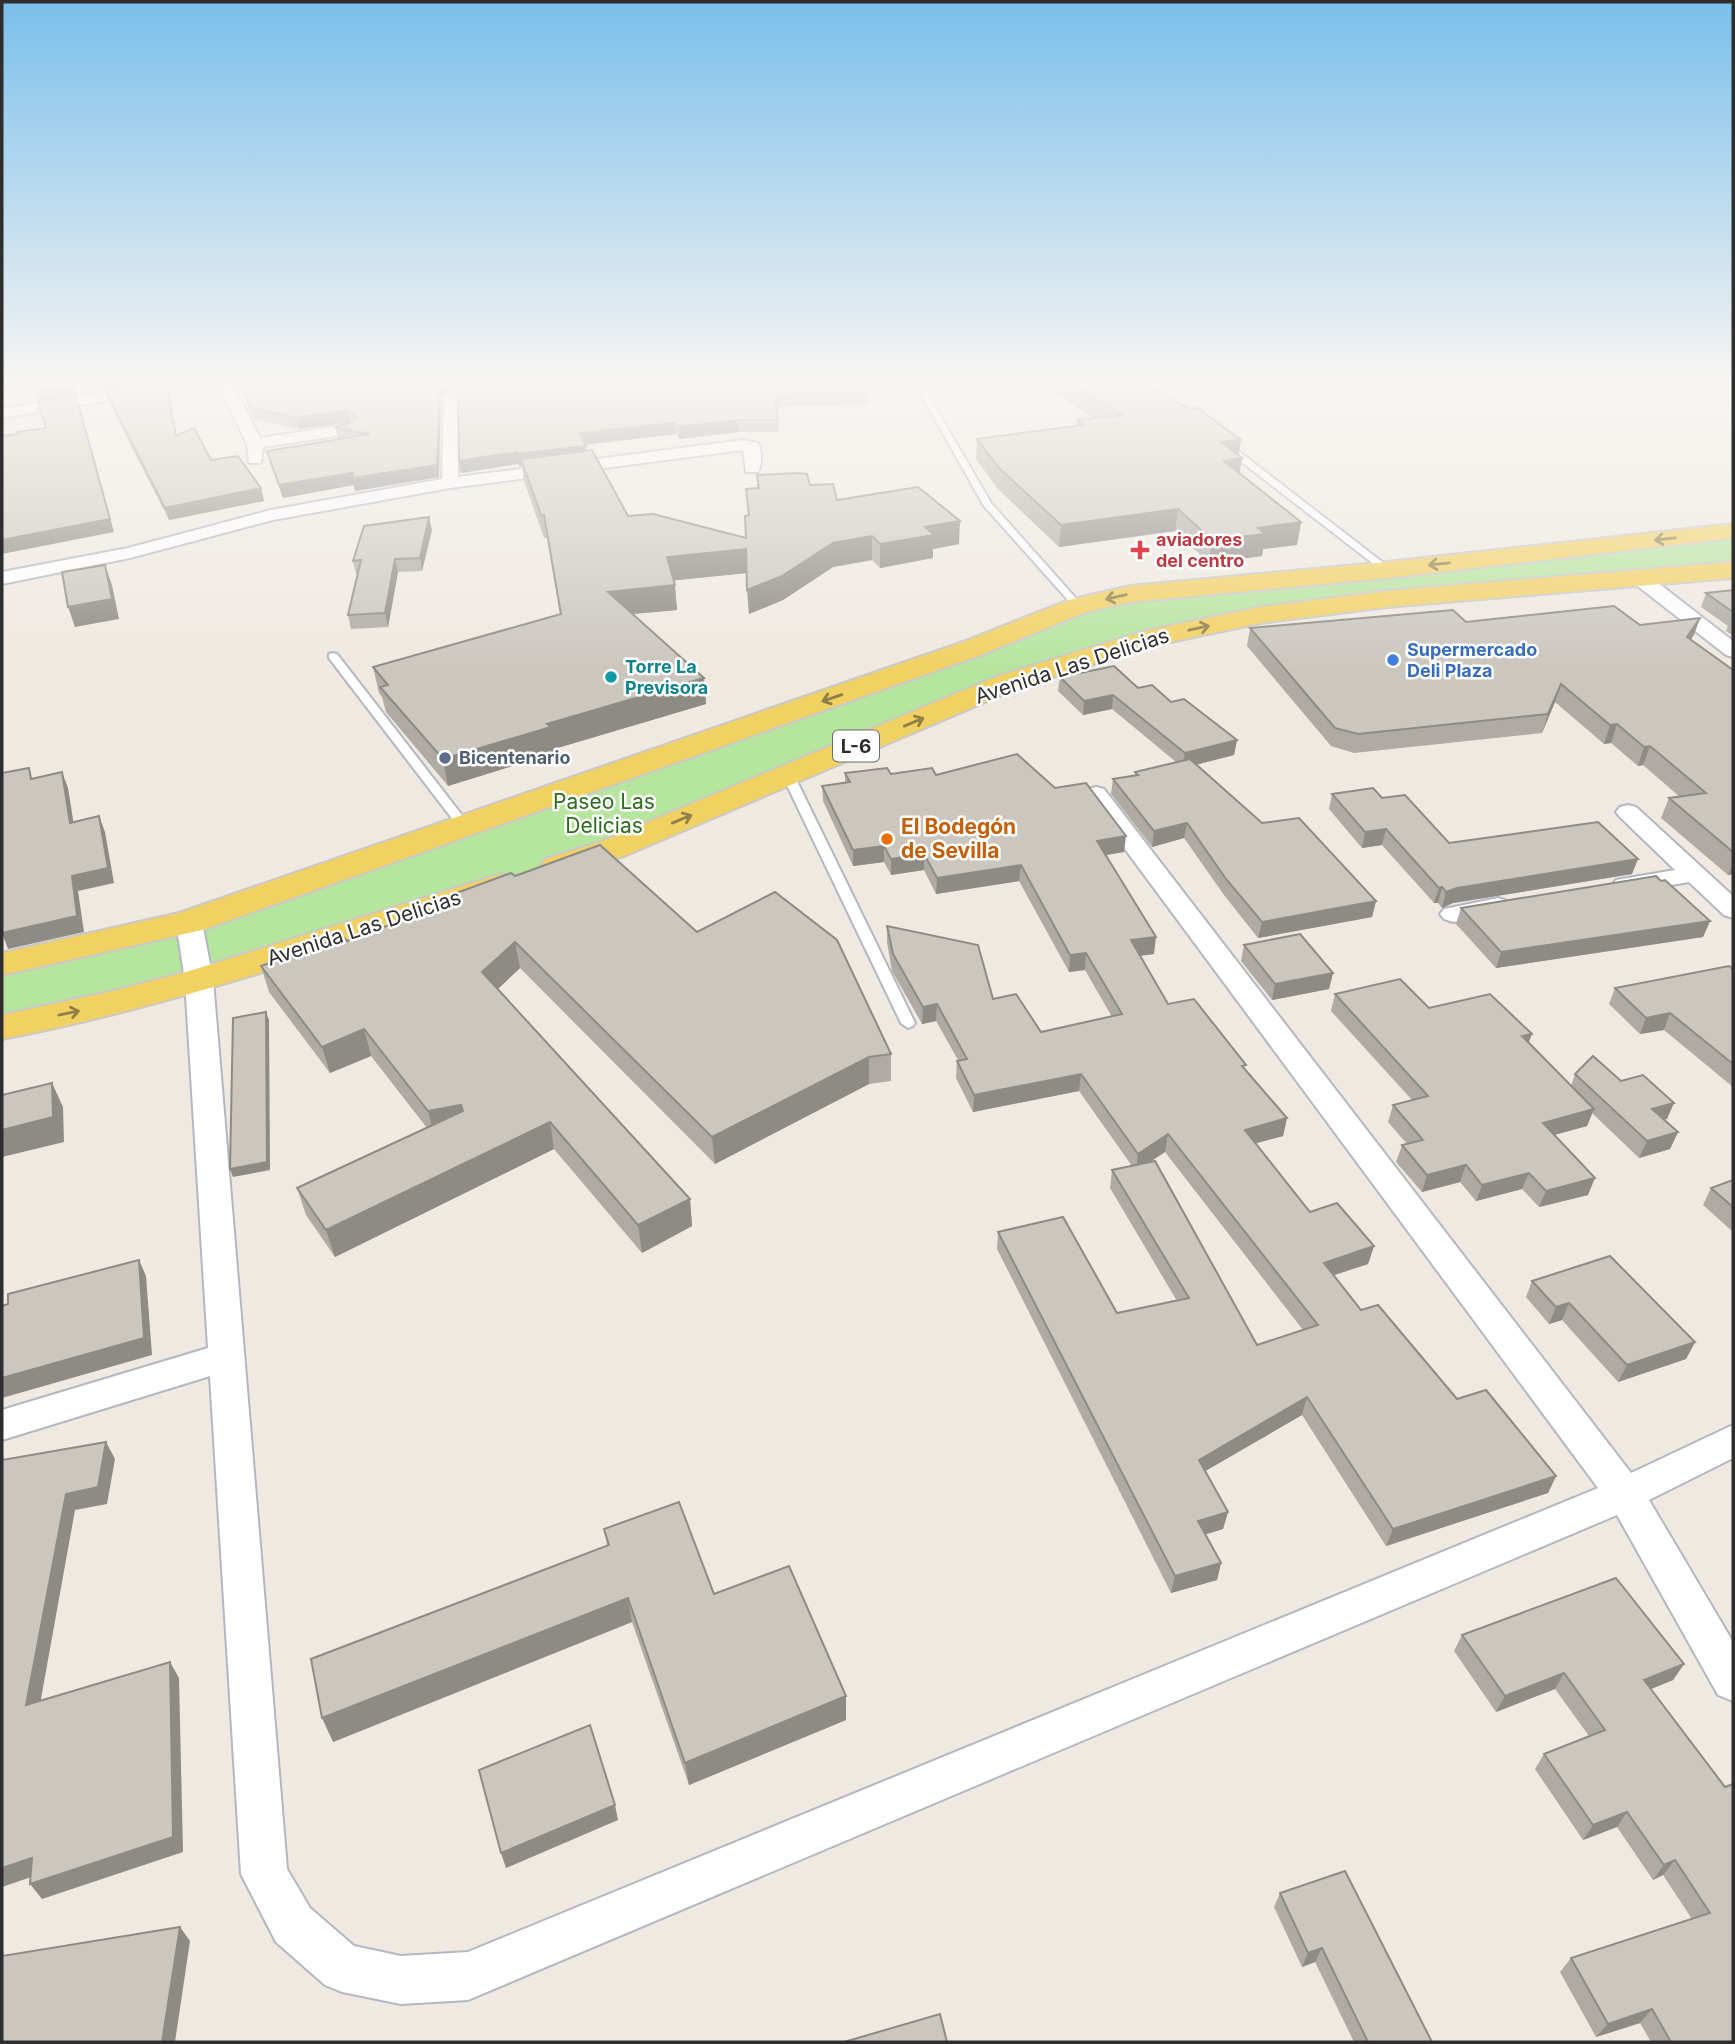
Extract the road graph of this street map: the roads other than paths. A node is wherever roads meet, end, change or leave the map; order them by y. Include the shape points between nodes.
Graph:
1 (450, 479) edge
2 (478, 479) edge
3 (973, 479) edge
4 (1270, 479) edge
5 (450, 483) junction
6 (1733, 531) edge
7 (1387, 570) junction
8 (1733, 570) edge
9 (1637, 576) junction
10 (2, 578) edge
11 (1078, 606) junction
12 (1733, 651) edge
13 (333, 656) dead end
14 (788, 775) junction
15 (1096, 794) edge
16 (1628, 812) dead end
17 (464, 826) junction
18 (1695, 874) junction
19 (1600, 889) edge
20 (1520, 903) edge
21 (1733, 910) edge
22 (1452, 914) dead end
23 (189, 922) junction
24 (2, 964) edge
25 (200, 980) junction
26 (908, 1023) dead end
27 (2, 1027) edge
28 (226, 1357) junction
29 (2, 1425) edge
30 (1733, 1441) edge
31 (1625, 1494) junction
32 (1733, 1681) edge

1 - 5 street
2 - 5 street
3 - 11 lane via 987,504
4 - 7 lane
5 - 10 street via 271,515 130,553
6 -> 7 main road, L-6
7 -> 11 main road, L-6 via 1170,589
8 - 9 main road, Avenida Las Delicias / L-6
9 - 12 street
14 -> 9 main road, Avenida Las Delicias / L-6 via 1008,682 1145,639 1261,615
11 -> 17 main road, L-6 via 973,648
13 - 17 lane
25 -> 14 main road, Avenida Las Delicias / L-6 via 612,849
14 - 26 lane
15 - 31 street
16 - 18 street
17 - 23 main road, L-6
18 - 19 street
18 - 21 street
20 - 22 street
23 - 24 main road, L-6
23 - 25 street
27 -> 25 main road, Avenida Las Delicias / L-6
25 - 28 street
28 - 29 street
28 - 31 street via 264,1874 293,1925 342,1968 401,1980 468,1976
30 - 31 street
31 - 32 street

